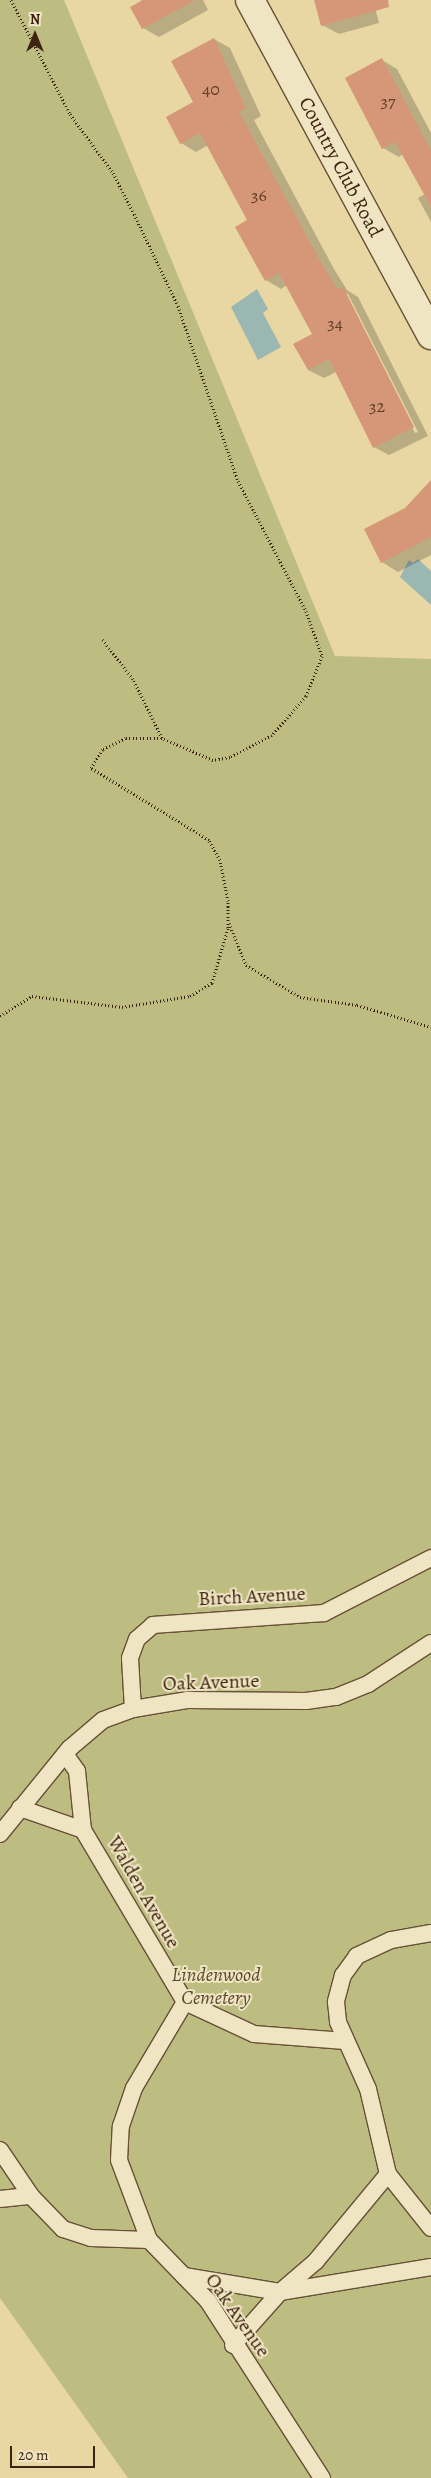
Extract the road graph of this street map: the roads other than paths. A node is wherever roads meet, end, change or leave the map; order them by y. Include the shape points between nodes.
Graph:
1 (250, 0) edge
2 (431, 335) edge
3 (431, 1558) edge
4 (431, 1643) edge
5 (133, 1708) junction
6 (65, 1754) junction
7 (20, 1808) junction
8 (83, 1830) junction
9 (0, 1834) edge
10 (431, 1933) edge
11 (184, 2002) junction
12 (345, 2041) junction
13 (0, 2150) edge
14 (388, 2174) junction
15 (31, 2196) junction
16 (0, 2199) edge
17 (431, 2228) edge
18 (149, 2240) junction
19 (431, 2267) edge
20 (184, 2276) junction
21 (280, 2292) junction
22 (232, 2345) junction
23 (322, 2478) edge

1 - 2 street, Country Club Road
3 - 5 lane, Birch Avenue via 324,1613 153,1625 137,1639 130,1658
4 - 5 lane, Oak Avenue via 368,1684 336,1697 306,1701 188,1700
5 - 6 lane, Oak Avenue via 103,1720
6 - 7 lane, Oak Avenue
6 - 8 lane, Walden Avenue via 77,1770
7 - 8 lane, Walden Avenue
7 - 9 lane, Oak Avenue
8 - 11 lane, Walden Avenue
10 - 12 lane via 391,1940 357,1956 343,1975 336,2002
11 - 12 lane via 254,2034
11 - 18 lane via 134,2088 122,2126 119,2160
12 - 14 lane via 368,2089
13 - 15 lane
14 - 17 lane
14 - 21 lane via 316,2261
15 - 16 lane
15 - 18 lane via 63,2229 91,2238
18 - 20 lane, Oak Avenue
19 - 21 lane
20 - 21 lane
20 - 22 lane, Oak Avenue via 208,2301
21 - 22 lane
22 - 23 lane, Oak Avenue via 290,2423

